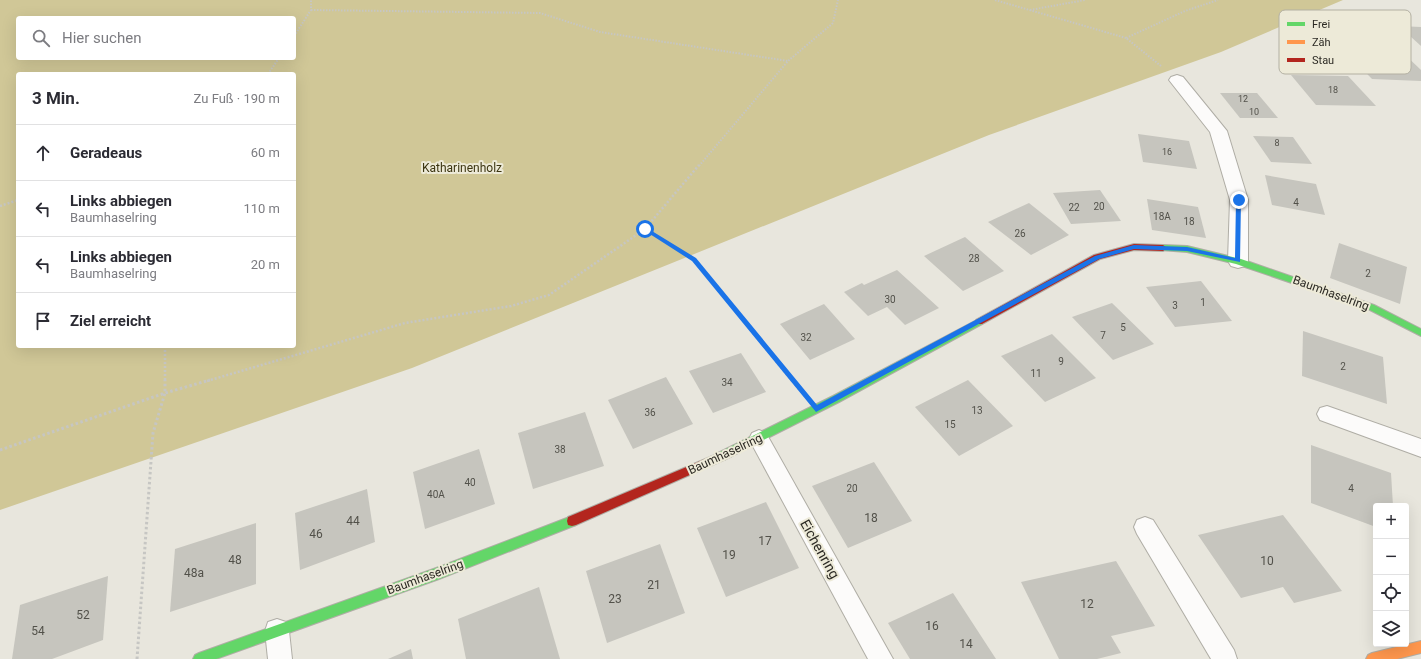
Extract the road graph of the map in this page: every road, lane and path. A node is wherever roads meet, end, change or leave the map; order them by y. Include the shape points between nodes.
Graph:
1 (311, 0) edge
2 (838, 0) edge
3 (995, 0) edge
4 (1086, 0) edge
5 (1218, 0) edge
6 (311, 10) junction
7 (1027, 11) junction
8 (296, 33) edge
9 (1126, 38) junction
10 (278, 60) edge
11 (788, 61) junction
12 (269, 72) edge
13 (1177, 80) joint
14 (16, 201) edge
15 (0, 206) edge
16 (645, 229) junction
17 (1238, 261) junction
18 (1421, 333) edge
19 (165, 348) edge
20 (164, 393) junction
21 (816, 409) junction
22 (1327, 414) dead end
23 (759, 438) junction
24 (1421, 448) edge
25 (0, 450) edge
26 (1145, 527) dead end
27 (277, 631) junction
28 (1421, 647) edge
29 (137, 659) edge
30 (199, 659) edge
31 (280, 659) edge
32 (881, 659) edge
33 (1225, 659) edge
34 (1372, 659) edge

1 - 6 path
2 - 11 path via 833,23
3 - 7 path
4 - 7 path
5 - 9 path via 1185,11
6 - 8 path
6 - 11 path via 540,13 600,32
7 - 9 path
9 - 13 path
10 - 12 path
11 - 16 path
13 - 17 street via 1218,131 1239,200
14 - 15 path
16 - 20 path via 549,295 511,306 406,323
16 - 21 path via 694,260
17 - 18 street, Baumhaselring via 1371,307
17 - 21 street, Baumhaselring via 1187,249 1134,247 1097,257
19 - 20 path
20 - 25 path
20 - 29 path via 153,433
21 - 23 street, Baumhaselring
22 - 24 lane
23 - 27 street, Baumhaselring via 550,531
23 - 32 lane, Eichenring
26 - 33 lane
27 - 30 street, Baumhaselring
27 - 31 lane
28 - 34 street

